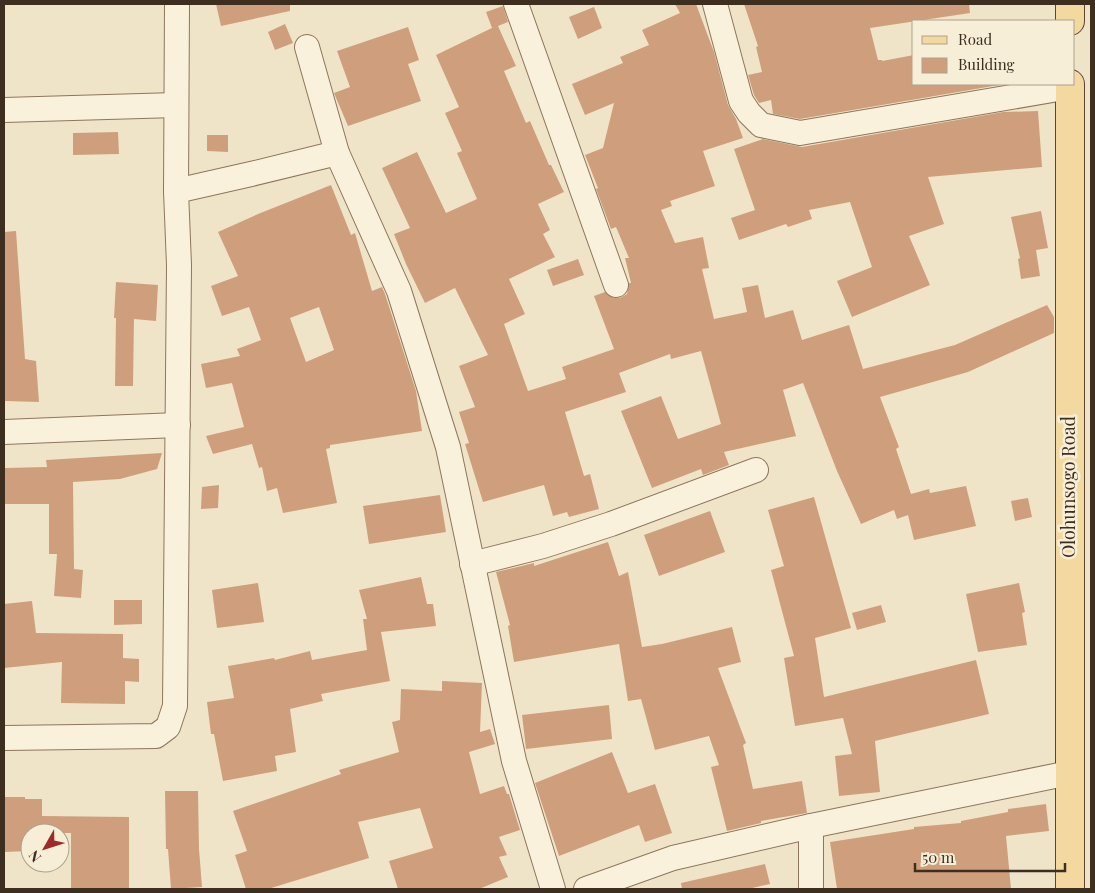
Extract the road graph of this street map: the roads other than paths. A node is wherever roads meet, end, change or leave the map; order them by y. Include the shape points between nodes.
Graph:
1 (178, 4) edge
2 (516, 4) edge
3 (715, 4) edge
4 (1070, 4) edge
5 (1070, 20) edge
6 (307, 47) dead end
7 (1070, 86) edge
8 (176, 105) junction
9 (4, 110) edge
10 (337, 152) junction
11 (176, 191) junction
12 (616, 285) dead end
13 (178, 425) junction
14 (4, 432) edge
15 (1080, 437) edge
16 (756, 470) dead end
17 (472, 564) junction
18 (4, 738) edge
19 (1069, 773) junction
20 (810, 826) junction
21 (553, 889) edge
22 (586, 889) edge
23 (811, 889) edge
24 (1070, 889) edge

1 - 8 street
2 - 12 street
3 - 7 street via 742,101 760,125 800,133
4 - 5 main road
6 - 10 street
7 - 15 main road, Olohunsogo Road
8 - 9 street
8 - 11 street
10 - 11 street
10 - 17 street via 399,290 448,447
11 - 13 street
13 - 14 street
13 - 18 street via 175,706 168,727 156,736
15 - 19 main road, Olohunsogo Road
16 - 17 street via 611,524
17 - 21 street via 514,761
19 - 20 street
19 - 24 main road, Olohunsogo Road
20 - 22 street via 673,858
20 - 23 street

